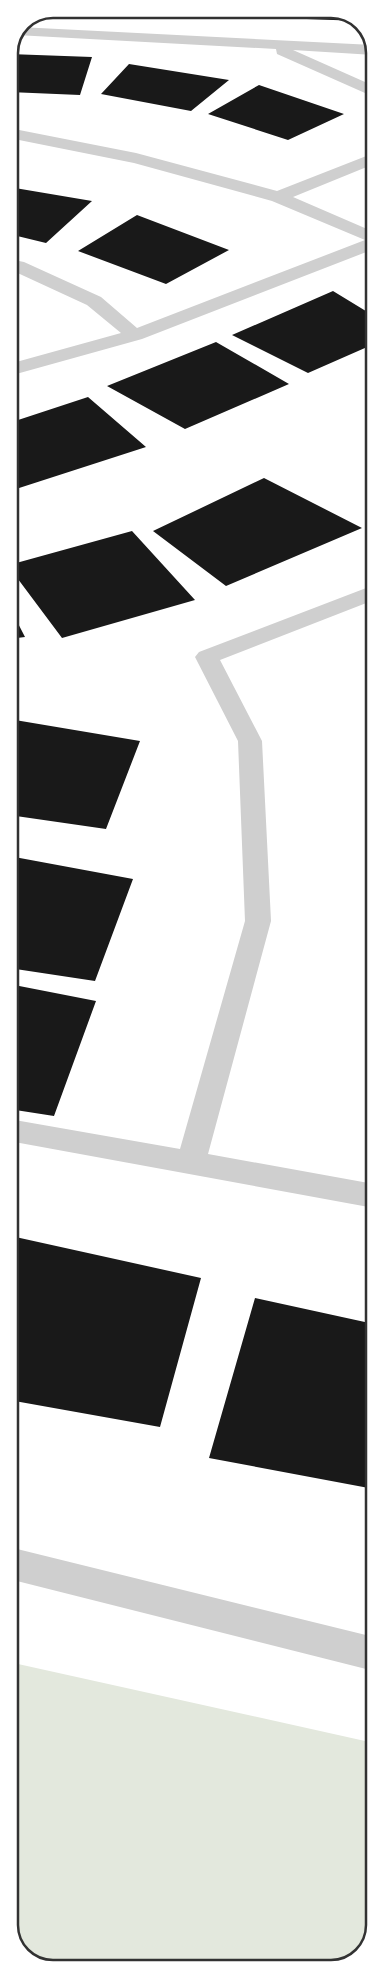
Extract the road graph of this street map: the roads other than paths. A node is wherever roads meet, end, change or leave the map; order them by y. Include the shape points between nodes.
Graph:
1 (25, 31) edge
2 (266, 44) junction
3 (365, 50) edge
4 (365, 88) edge
5 (18, 135) edge
6 (365, 162) edge
7 (278, 197) junction
8 (365, 234) edge
9 (365, 246) edge
10 (18, 266) edge
11 (135, 335) junction
12 (18, 368) edge
13 (365, 595) edge
14 (18, 1132) edge
15 (192, 1162) junction
16 (366, 1194) edge
17 (18, 1565) edge
18 (366, 1652) edge

1 - 2 street
2 - 3 street
2 - 4 street
5 - 7 street via 136,158
6 - 7 street
7 - 8 street
9 - 11 street
10 - 11 street via 94,301
11 - 12 street
13 - 15 street via 207,656 250,741 258,921
14 - 15 street
15 - 16 street
17 - 18 street

